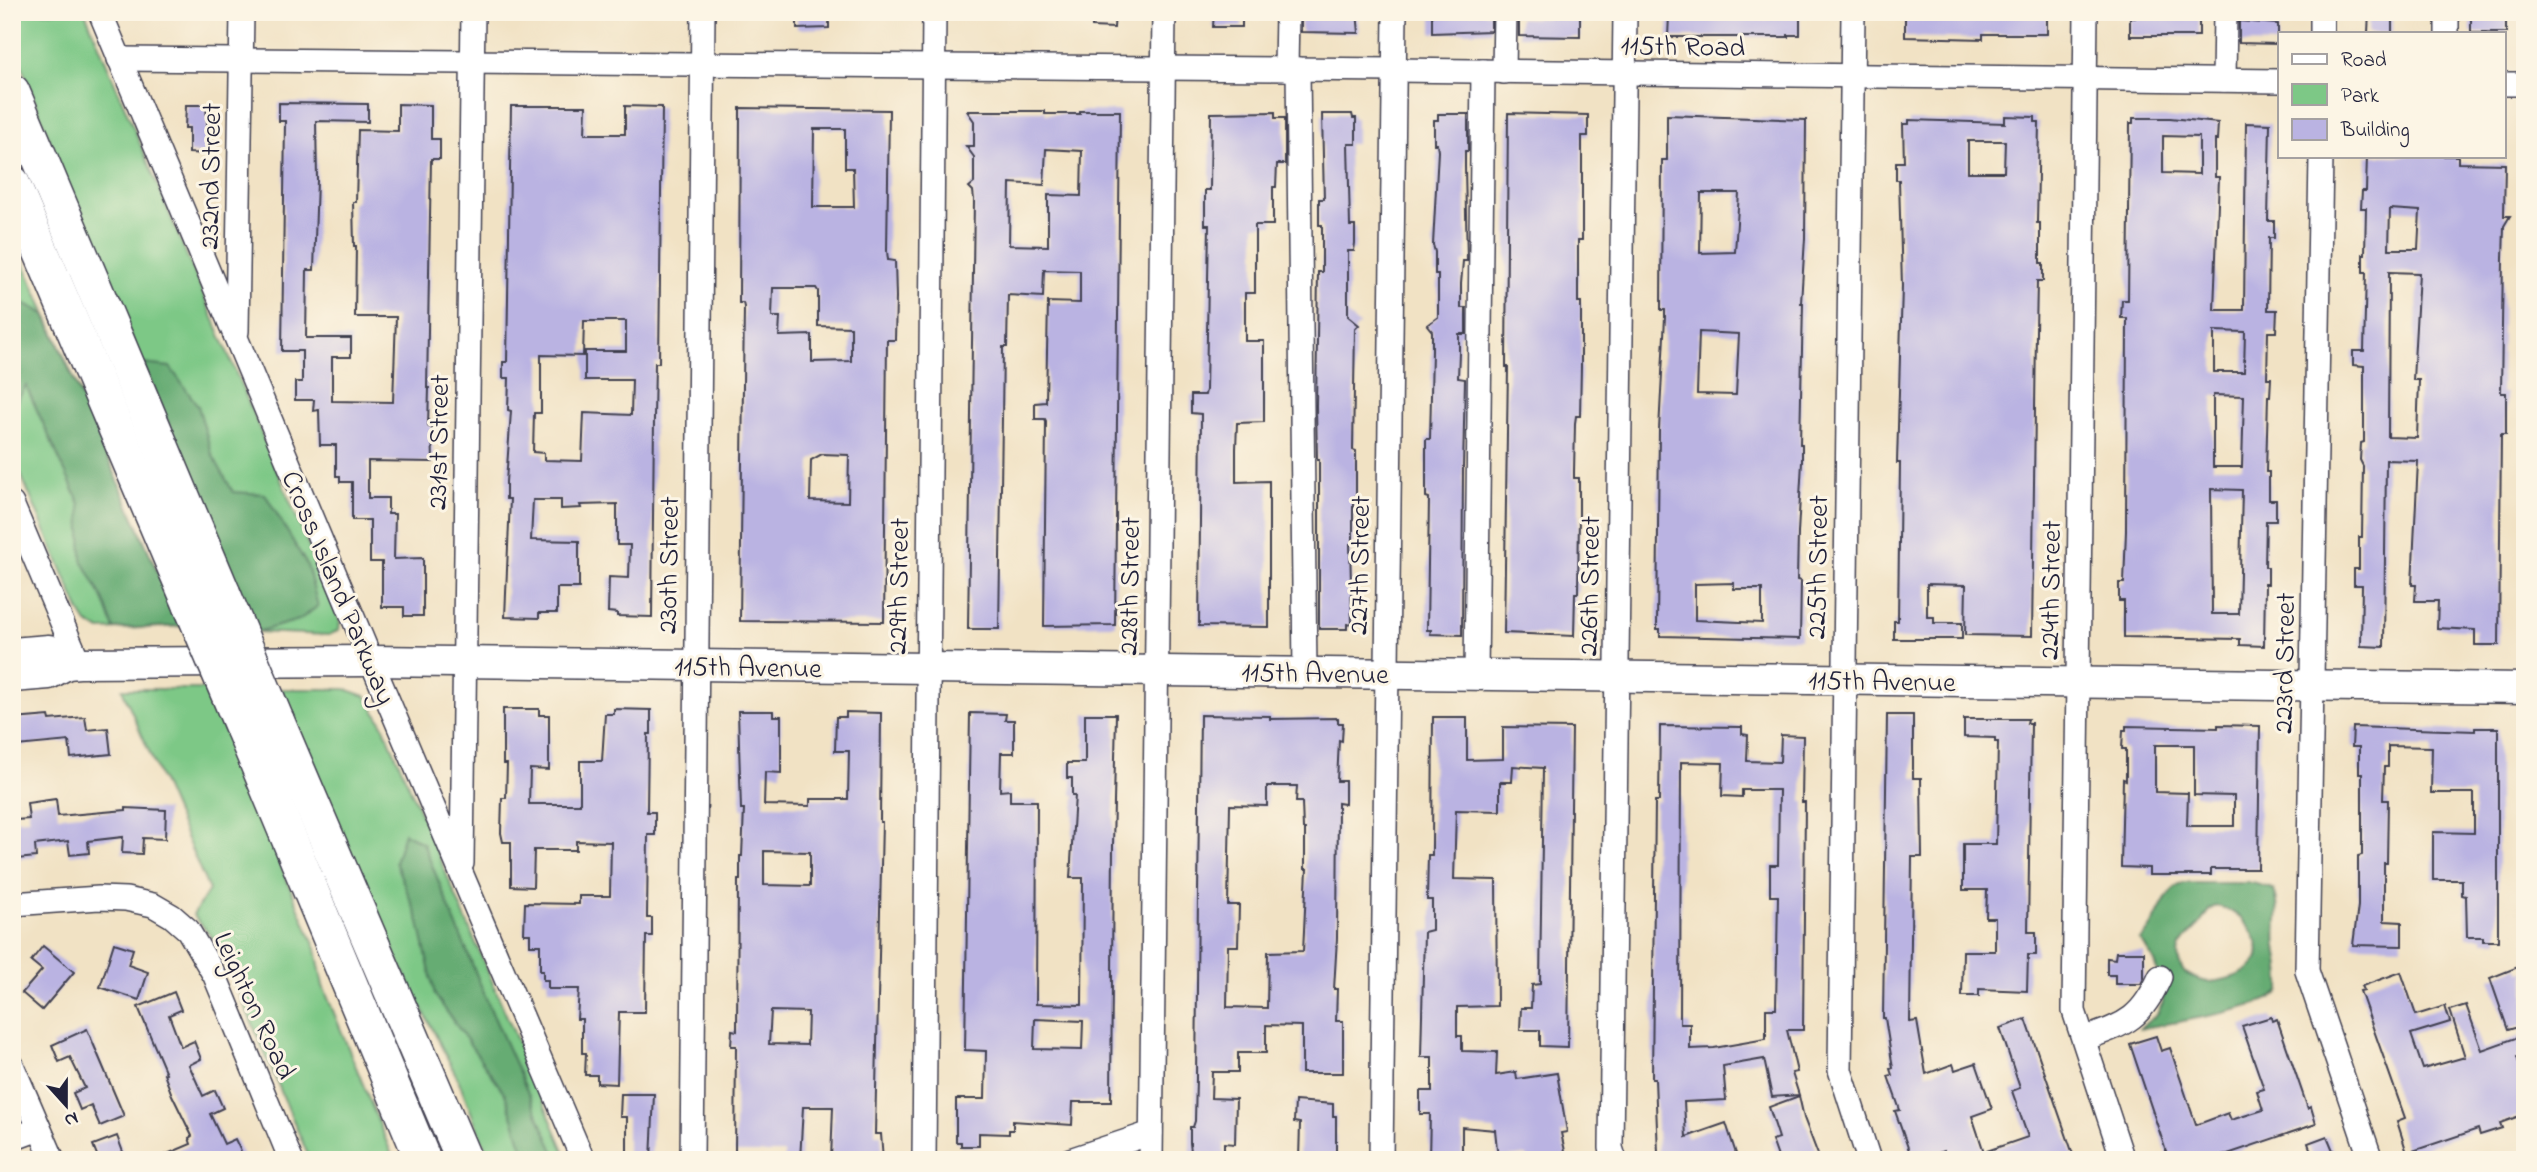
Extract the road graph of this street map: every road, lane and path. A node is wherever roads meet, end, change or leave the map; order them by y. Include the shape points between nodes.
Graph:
1 (100, 12) edge
2 (242, 12) edge
3 (473, 12) edge
4 (704, 12) edge
5 (934, 12) edge
6 (1164, 12) edge
7 (1287, 12) edge
8 (1395, 12) edge
9 (1504, 12) edge
10 (1625, 12) edge
11 (1853, 12) edge
12 (2086, 12) edge
13 (2225, 12) edge
14 (2322, 12) edge
15 (2447, 12) edge
16 (2322, 32) edge
17 (2447, 32) edge
18 (119, 59) junction
19 (242, 59) junction
20 (472, 62) junction
21 (703, 64) junction
22 (933, 66) junction
23 (1163, 68) junction
24 (1292, 69) junction
25 (1394, 70) junction
26 (1494, 72) junction
27 (1624, 74) junction
28 (1853, 76) junction
29 (2085, 78) junction
30 (2224, 80) junction
31 (2278, 81) edge
32 (2506, 83) edge
33 (2525, 84) edge
34 (12, 92) edge
35 (2321, 158) edge
36 (12, 183) edge
37 (237, 340) junction
38 (12, 505) edge
39 (207, 600) junction
40 (12, 653) edge
41 (371, 662) junction
42 (464, 662) junction
43 (84, 663) junction
44 (696, 666) junction
45 (926, 668) junction
46 (1157, 671) junction
47 (1305, 672) junction
48 (1387, 673) junction
49 (1476, 675) junction
50 (12, 677) edge
51 (1617, 677) junction
52 (1845, 680) junction
53 (2078, 682) junction
54 (2313, 685) junction
55 (2525, 688) edge
56 (260, 724) junction
57 (462, 873) junction
58 (12, 904) edge
59 (2160, 977) dead end
60 (2084, 1039) junction
61 (12, 1065) edge
62 (39, 1129) junction
63 (1151, 1133) junction
64 (12, 1139) edge
65 (52, 1160) edge
66 (291, 1160) edge
67 (423, 1160) edge
68 (464, 1160) edge
69 (583, 1160) edge
70 (692, 1160) edge
71 (924, 1160) edge
72 (1070, 1160) edge
73 (1151, 1160) edge
74 (1381, 1160) edge
75 (1615, 1160) edge
76 (1869, 1160) edge
77 (2123, 1160) edge
78 (2371, 1160) edge

1 - 18 street, Cross Island Parkway
2 - 19 street, 232nd Street
3 - 20 street, 231st Street
4 - 21 street, 230th Street
5 - 22 street, 229th Street
6 - 23 street, 228th Street
7 - 24 street
8 - 25 street, 227th Street
9 - 26 street
10 - 27 street, 226th Street
11 - 28 street, 225th Street
12 - 29 street, 224th Street
13 - 30 street
14 - 16 street
15 - 17 street
18 - 19 street, 115th Road
18 - 37 street, Cross Island Parkway
19 - 20 street, 115th Road
19 - 37 street, 232nd Street
20 - 21 street, 115th Road
20 - 42 street, 231st Street
21 - 22 street, 115th Road
21 - 44 street, 230th Street
22 - 23 street, 115th Road
22 - 45 street, 229th Street
23 - 24 street, 115th Road
23 - 46 street, 228th Street
24 - 25 street, 115th Road
24 - 47 street
25 - 26 street, 115th Road
25 - 48 street, 227th Street
26 - 27 street, 115th Road
26 - 49 street
27 - 28 street, 115th Road
27 - 51 street, 226th Street
28 - 29 street, 115th Road
28 - 52 street, 225th Street
29 - 30 street, 115th Road
29 - 53 street, 224th Street
30 - 31 street, 115th Road
32 - 33 street
34 - 39 highway
35 - 54 street, 223rd Street
36 - 39 highway
37 - 41 street, Cross Island Parkway
38 - 43 street
39 - 56 highway, bridge
40 - 43 main road via 49,650
41 - 42 main road, 115th Avenue
41 - 43 main road, 115th Avenue
41 - 57 street, Cross Island Parkway
42 - 44 main road, 115th Avenue
42 - 57 street, 231st Street
43 - 50 main road via 49,674
44 - 45 main road, 115th Avenue
44 - 70 street, 230th Street
45 - 46 main road, 115th Avenue
45 - 71 street, 229th Street
46 - 47 main road, 115th Avenue
46 - 63 street, 228th Street
47 - 48 main road, 115th Avenue
48 - 49 main road, 115th Avenue
48 - 74 street, 227th Street
49 - 51 main road, 115th Avenue
51 - 52 main road, 115th Avenue
51 - 75 street, 226th Street via 1611,1148
52 - 53 main road, 115th Avenue
52 - 76 street, 225th Street via 1840,1070
53 - 54 main road, 115th Avenue
53 - 60 street, 224th Street via 2074,1011
54 - 55 main road, 115th Avenue
54 - 78 street, 223rd Street via 2306,971
56 - 67 highway
56 - 68 highway
57 - 69 street, Cross Island Parkway
58 - 66 street, Leighton Road via 126,899 153,905 188,930 215,976
59 - 60 street via 2139,1013
60 - 77 street, 224th Street
61 - 62 street
62 - 64 street
62 - 65 street
63 - 72 street
63 - 73 street, 228th Street

